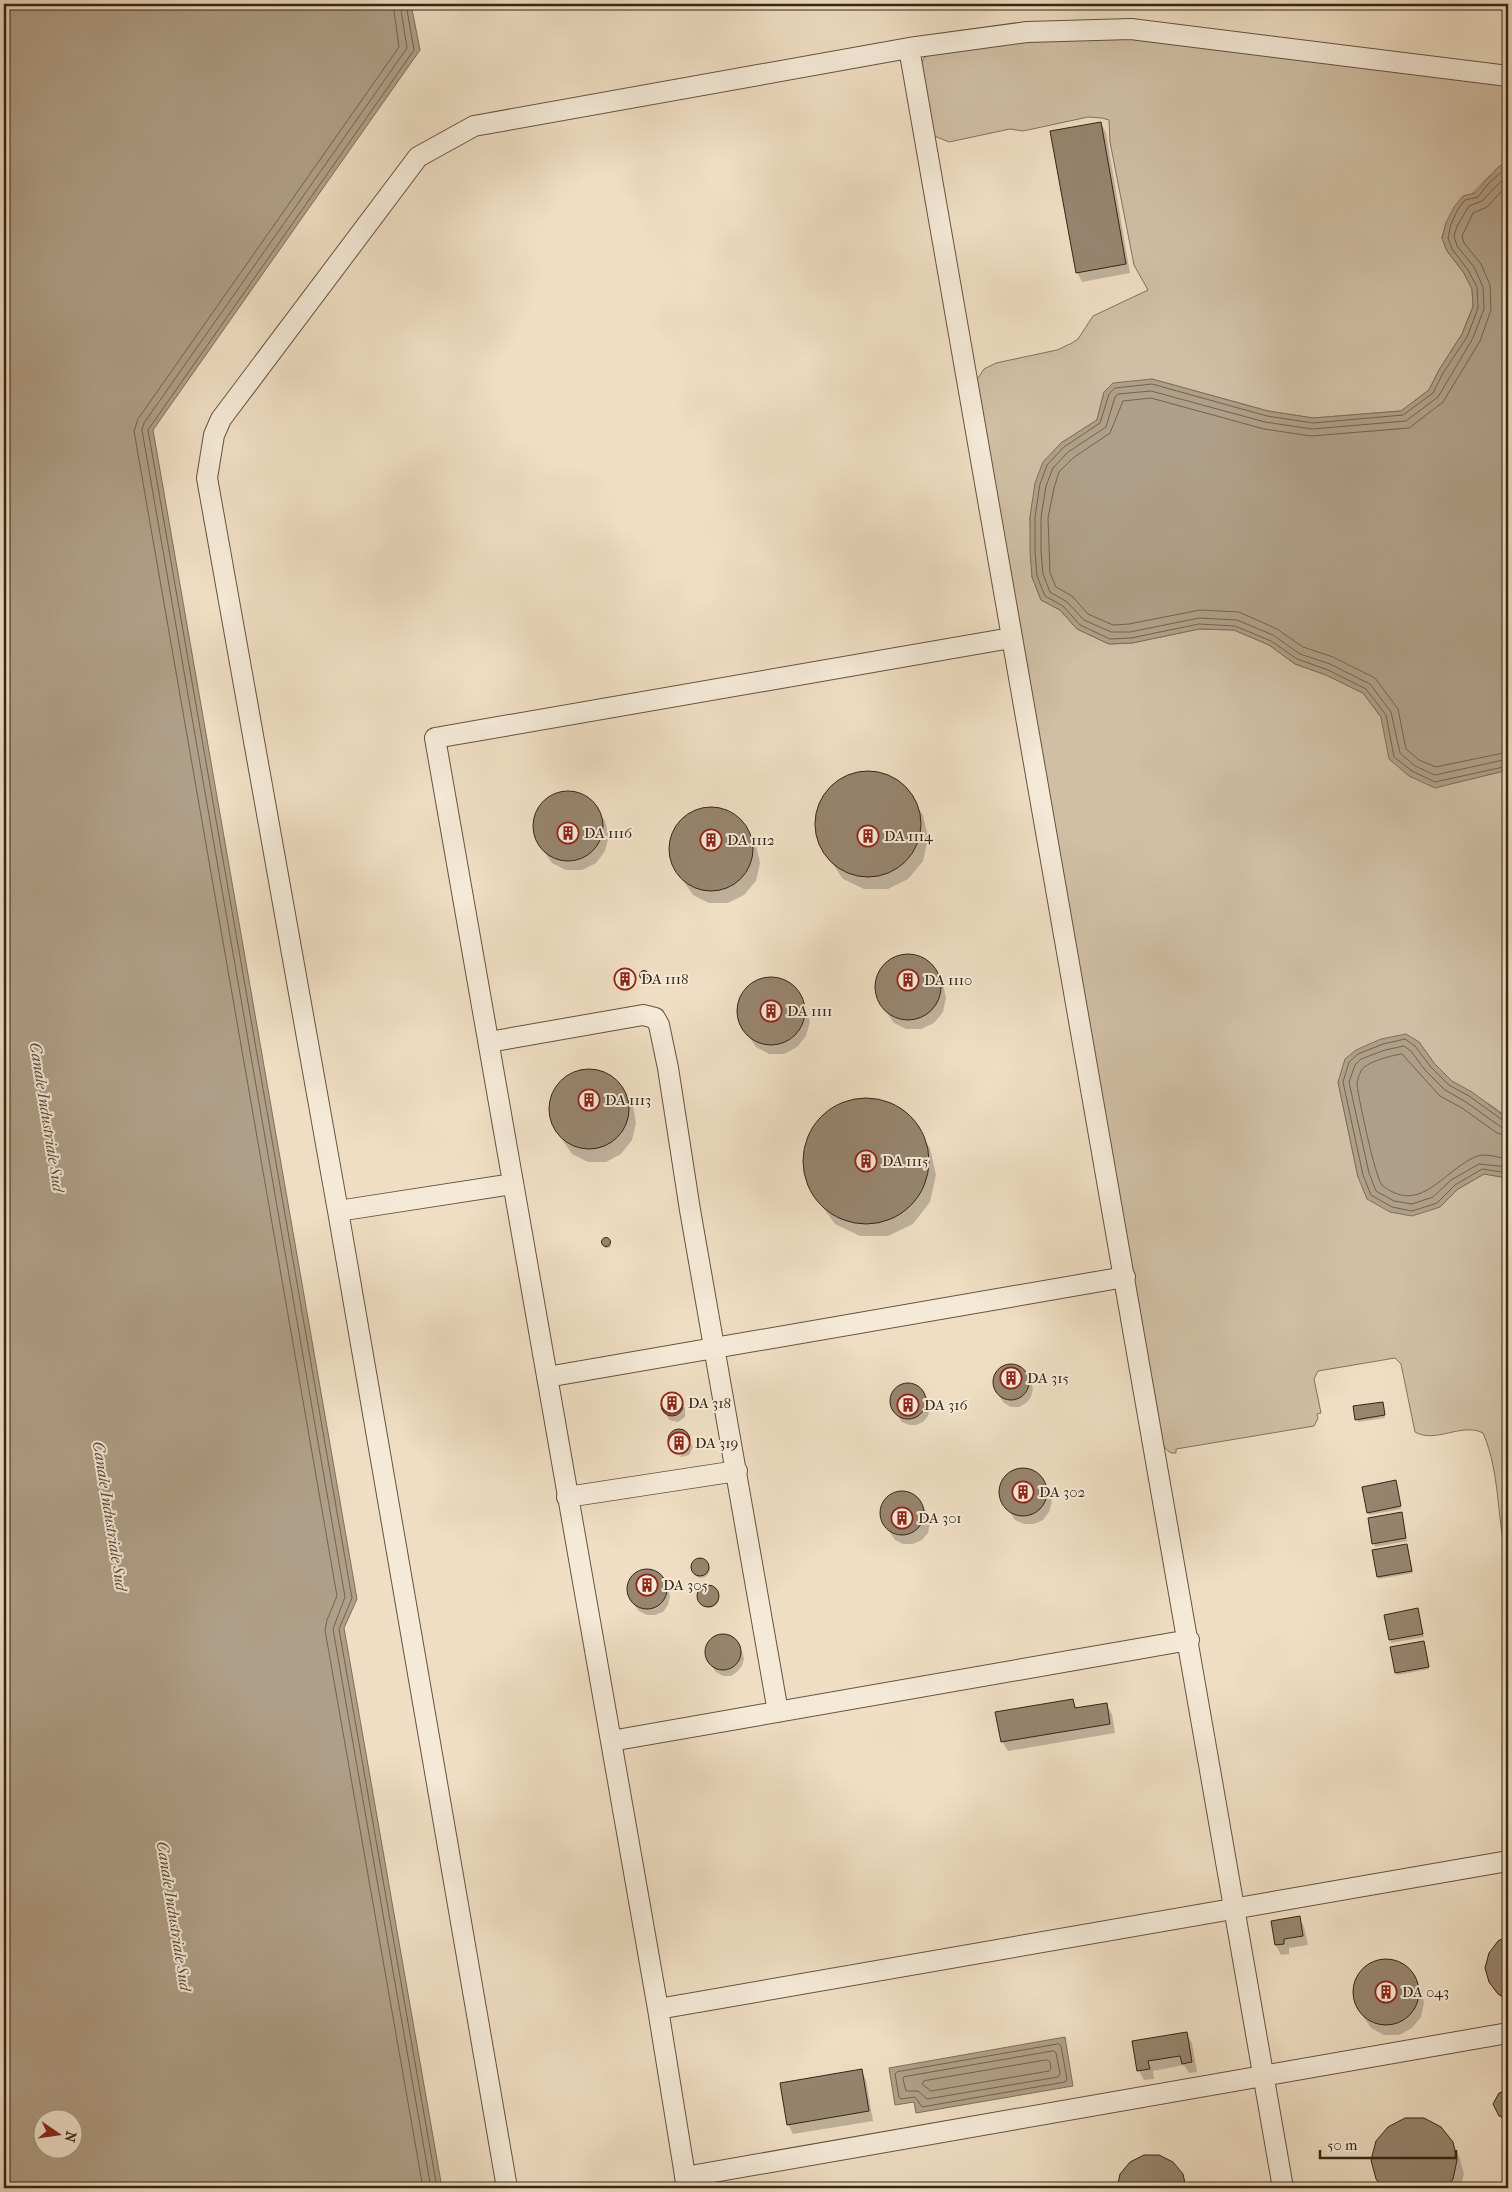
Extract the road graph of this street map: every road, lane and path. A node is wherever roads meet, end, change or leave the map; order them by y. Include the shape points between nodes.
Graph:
1 (909, 48) junction
2 (1508, 76) edge
3 (1012, 638) junction
4 (489, 1042) junction
5 (512, 1184) junction
6 (338, 1211) junction
7 (1125, 1277) junction
8 (716, 1350) junction
9 (547, 1377) junction
10 (737, 1471) junction
11 (567, 1497) junction
12 (1189, 1640) junction
13 (778, 1712) junction
14 (611, 1741) junction
15 (1508, 1862) edge
16 (1234, 1908) junction
17 (658, 2009) junction
18 (1508, 2033) edge
19 (1264, 2076) junction
20 (686, 2183) edge
21 (507, 2188) edge
22 (1284, 2188) edge

1 - 2 lane via 1027,32 1131,29
1 - 3 lane
1 - 6 lane via 474,126 418,157 221,419 214,435 207,478
3 - 4 lane via 435,738
3 - 7 lane
4 - 5 lane
4 - 8 lane via 643,1014 655,1018 668,1068
5 - 6 lane
5 - 9 lane
6 - 21 lane
7 - 8 lane
7 - 12 lane
8 - 9 lane
8 - 10 lane
9 - 11 lane
10 - 11 lane
10 - 13 lane
11 - 14 lane
12 - 13 lane
12 - 16 lane
13 - 14 lane
14 - 17 lane
15 - 16 lane
16 - 17 lane
16 - 19 lane
17 - 20 lane
18 - 19 lane
19 - 20 lane
19 - 22 lane

